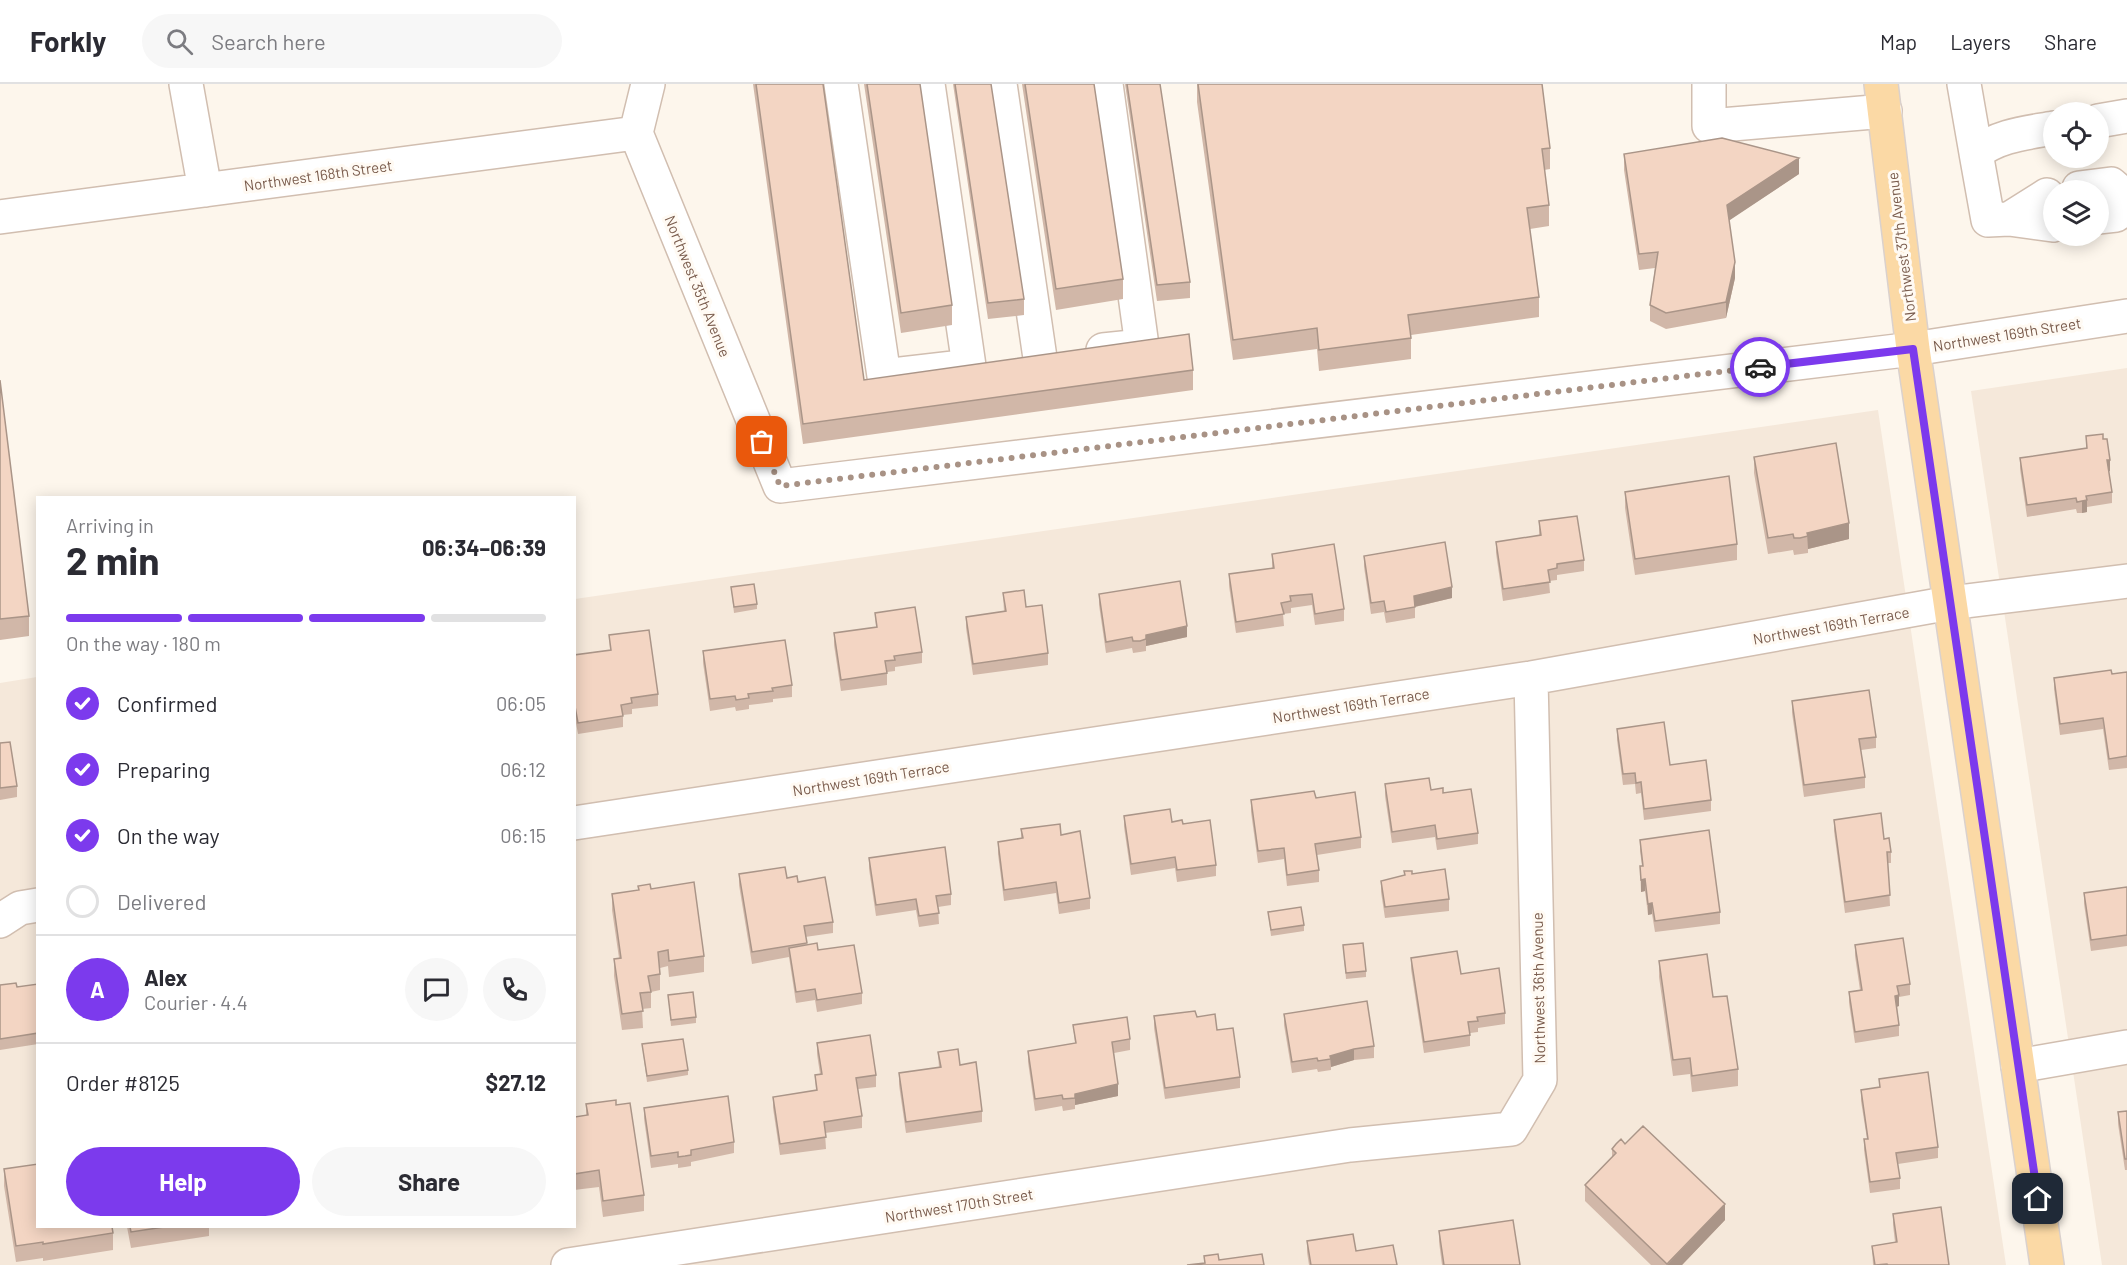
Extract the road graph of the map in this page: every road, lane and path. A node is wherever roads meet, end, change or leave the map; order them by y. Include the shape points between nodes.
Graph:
1 (186, 84) edge
2 (648, 84) edge
3 (841, 84) edge
4 (928, 84) edge
5 (1000, 84) edge
6 (1106, 84) edge
7 (1709, 84) edge
8 (1964, 84) edge
9 (1883, 97) edge
10 (2127, 116) edge
11 (2109, 119) edge
12 (2043, 130) edge
13 (636, 133) junction
14 (1976, 153) junction
15 (2109, 184) edge
16 (205, 190) junction
17 (2127, 199) edge
18 (2043, 212) edge
19 (2109, 216) edge
20 (0, 217) edge
21 (2127, 316) edge
22 (1913, 349) junction
23 (1005, 362) junction
24 (780, 486) joint
25 (2127, 581) edge
26 (1950, 603) junction
27 (1531, 678) junction
28 (576, 823) edge
29 (2127, 1047) edge
30 (2018, 1066) junction
31 (1350, 1145) joint
32 (568, 1265) edge
33 (2047, 1265) edge

1 - 16 street
2 - 13 street
3 - 23 street via 884,376
4 - 23 street
5 - 23 street
6 - 23 street via 1142,346
7 - 9 street via 1709,126
8 - 14 street
9 - 22 main road, Northwest 37th Avenue
10 - 11 street
12 - 14 street via 1989,143
13 - 16 street, Northwest 168th Street
13 - 24 street, Northwest 35th Avenue
14 - 18 street via 1988,220
15 - 17 street
16 - 20 street, Northwest 168th Street
17 - 19 street via 2116,215
21 - 22 street, Northwest 169th Street
22 - 24 street, Northwest 169th Street
22 - 26 main road, Northwest 37th Avenue
25 - 26 street, Northwest 169th Terrace
26 - 27 street, Northwest 169th Terrace
26 - 30 main road, Northwest 37th Avenue
27 - 28 street, Northwest 169th Terrace
27 - 31 street, Northwest 36th Avenue via 1540,1080 1511,1129
29 - 30 street
30 - 33 main road, Northwest 37th Avenue
31 - 32 street, Northwest 170th Street

